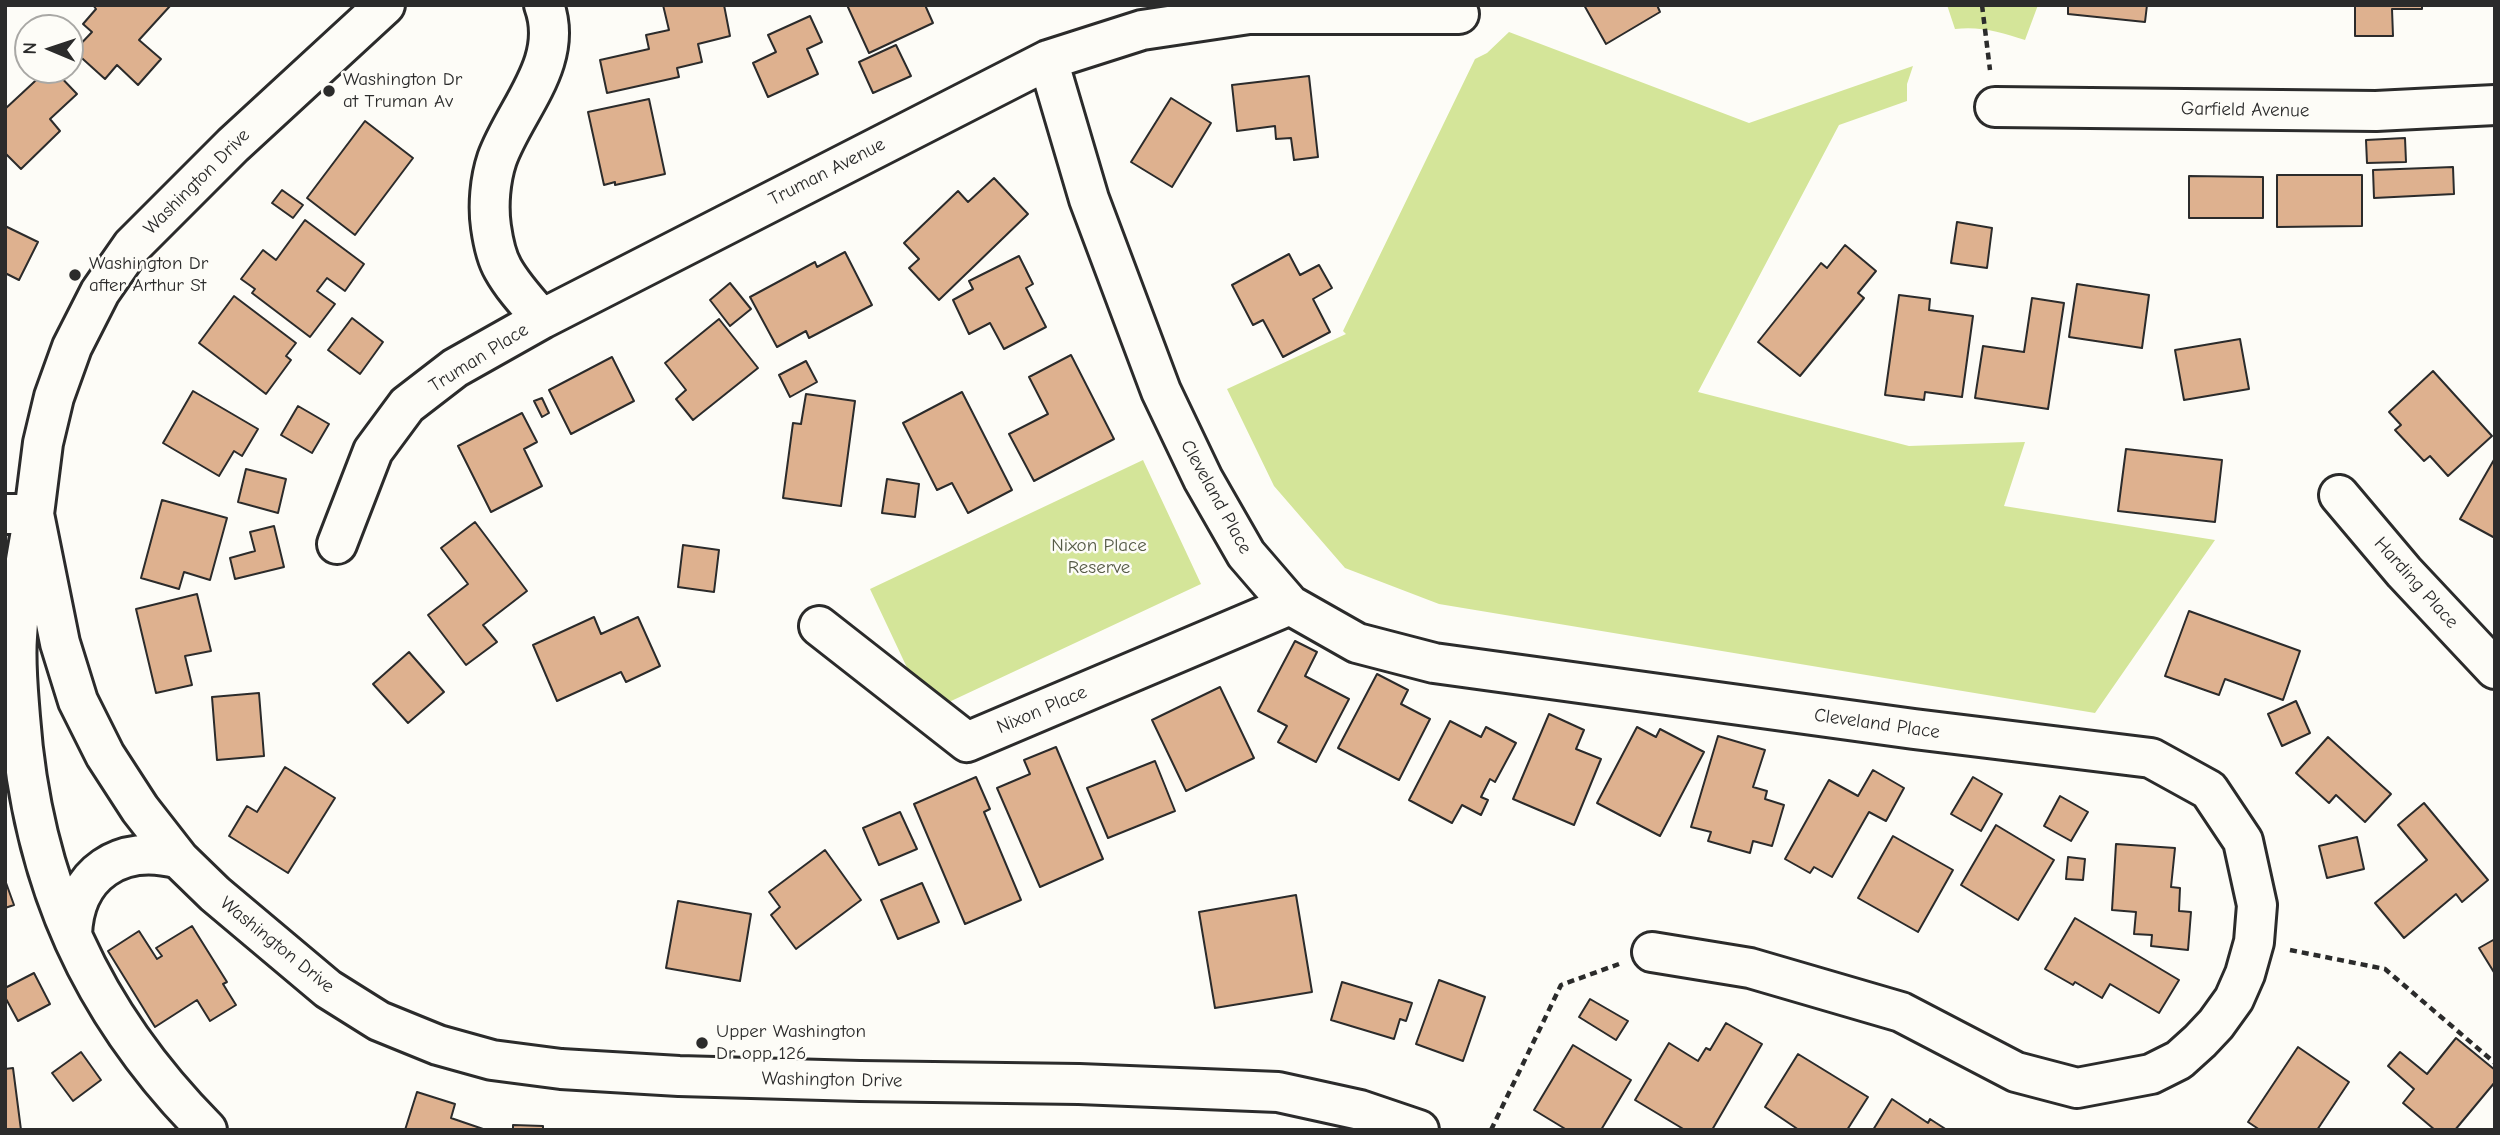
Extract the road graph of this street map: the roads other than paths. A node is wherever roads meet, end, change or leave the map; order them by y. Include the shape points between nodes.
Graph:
1 (385, 5) edge
2 (544, 5) edge
3 (1459, 14) dead end
4 (1048, 60) junction
5 (2495, 105) edge
6 (1995, 107) road end
7 (542, 319) junction
8 (2339, 495) dead end
9 (20, 514) edge
10 (337, 544) dead end
11 (1290, 605) junction
12 (819, 626) dead end
13 (2495, 669) edge
14 (179, 859) junction
15 (72, 935) junction
16 (1652, 952) road end
17 (207, 1130) edge
18 (1419, 1130) edge

1 - 9 street, Washington Drive via 132,246 100,292 72,347
2 - 7 street via 549,21 540,78 497,160 489,214 502,267
3 - 4 street, Truman Avenue via 1249,13 1142,30
4 - 7 street, Truman Avenue
4 - 11 street, Cleveland Place via 1088,199 1161,391 1246,554
5 - 6 street, Garfield Avenue via 2376,111
7 - 10 street, Truman Place via 455,368 407,405 373,451
8 - 13 street, Harding Place
9 - 14 street, Washington Drive via 78,701 104,755
9 - 15 street via 16,640 21,734 39,843
11 - 12 street, Nixon Place via 967,742
11 - 16 street, Cleveland Place via 1357,643 1434,663 2151,758 2209,790 2243,841 2257,905 2245,974 2217,1024 2179,1060 2151,1074 2077,1088 2016,1072 1901,1012 1749,968
14 - 15 street via 141,854 104,868 80,897
14 - 18 street, Washington Drive via 328,989 380,1021 438,1045 492,1060 679,1076 1278,1092 1360,1110
15 - 17 street via 116,1020

